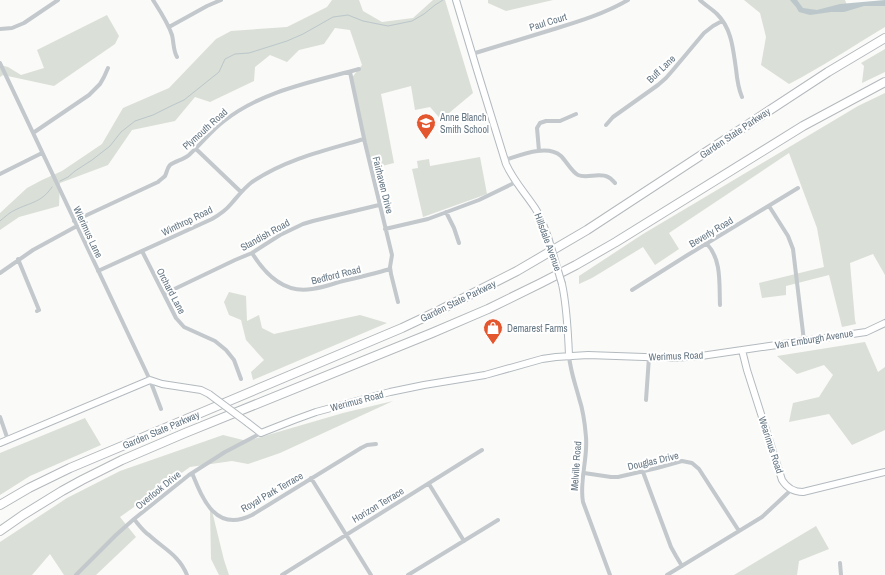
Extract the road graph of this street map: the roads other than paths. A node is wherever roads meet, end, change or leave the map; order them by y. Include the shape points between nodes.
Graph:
1 (58, 0) edge
2 (153, 0) edge
3 (221, 0) edge
4 (456, 0) edge
5 (628, 0) edge
6 (700, 0) edge
7 (722, 21) junction
8 (169, 27) junction
9 (0, 29) edge
10 (885, 38) edge
11 (472, 54) junction
12 (177, 57) dead end
13 (0, 62) edge
14 (108, 68) dead end
15 (359, 69) dead end
16 (350, 72) junction
17 (885, 82) edge
18 (742, 96) dead end
19 (576, 114) dead end
20 (606, 125) dead end
21 (33, 133) junction
22 (364, 139) junction
23 (195, 148) junction
24 (538, 151) junction
25 (42, 153) junction
26 (505, 160) junction
27 (0, 174) edge
28 (516, 182) junction
29 (615, 183) dead end
30 (798, 188) dead end
31 (241, 192) junction
32 (380, 205) junction
33 (769, 206) junction
34 (446, 212) junction
35 (74, 221) junction
36 (77, 226) junction
37 (385, 229) junction
38 (459, 243) dead end
39 (706, 244) junction
40 (142, 251) junction
41 (252, 253) junction
42 (18, 259) junction
43 (390, 270) junction
44 (98, 272) junction
45 (0, 273) edge
46 (632, 290) dead end
47 (164, 294) junction
48 (398, 302) dead end
49 (720, 305) dead end
50 (37, 311) dead end
51 (885, 323) edge
52 (804, 341) junction
53 (742, 350) junction
54 (569, 355) junction
55 (649, 357) junction
56 (241, 379) dead end
57 (150, 380) junction
58 (646, 400) dead end
59 (161, 409) dead end
60 (0, 417) edge
61 (261, 433) junction
62 (8, 440) junction
63 (0, 443) edge
64 (376, 444) dead end
65 (482, 450) dead end
66 (643, 472) junction
67 (885, 472) edge
68 (192, 473) junction
69 (584, 473) junction
70 (311, 478) junction
71 (429, 484) junction
72 (791, 490) junction
73 (0, 505) edge
74 (134, 519) junction
75 (498, 520) dead end
76 (0, 531) edge
77 (739, 531) junction
78 (346, 534) junction
79 (464, 541) junction
80 (840, 563) dead end
81 (682, 566) junction
82 (76, 575) edge
83 (187, 575) edge
84 (282, 575) edge
85 (371, 575) edge
86 (408, 575) edge
87 (610, 575) edge
88 (667, 575) edge
89 (841, 575) edge

1 - 9 street via 24,23
2 - 8 street
3 - 8 street
4 - 11 main road, Hillsdale Avenue
5 - 11 street, Paul Court via 561,27
6 - 7 street
7 - 18 street via 730,34
7 - 20 street, Buff Lane via 704,33 666,78
8 - 12 street
10 - 73 highway, Garden State Parkway via 821,76 587,230 495,283 394,331 70,468
11 - 26 main road, Hillsdale Avenue
13 - 21 street, Wierimus Lane
14 - 21 street via 100,84 89,95
15 - 16 street, Plymouth Road
16 - 22 street, Fairhaven Drive
16 - 23 street, Plymouth Road via 278,92 254,102 223,121
17 - 76 highway, Garden State Parkway via 803,126 616,242 541,283 432,333 102,469
19 - 24 street via 540,124 537,128
21 - 25 street, Wierimus Lane
22 - 31 street, Winthrop Road via 292,161 258,178
22 - 32 street, Fairhaven Drive
23 - 31 street
23 - 35 street, Plymouth Road via 184,158 170,165 165,176 158,182
24 - 26 street
24 - 29 street via 559,154 576,174 608,177
25 - 27 street
25 - 35 street, Wierimus Lane
26 - 28 main road, Hillsdale Avenue
28 - 34 street
28 - 54 main road, Hillsdale Avenue, bridge via 540,216 548,237 566,304
30 - 33 street, Beverly Road
31 - 40 street, Winthrop Road via 212,219
32 - 37 street, Fairhaven Drive
32 - 41 street, Standish Road via 302,224
33 - 39 street, Beverly Road
33 - 52 street via 793,249
34 - 37 street
34 - 38 street
35 - 36 street, Wierimus Lane
36 - 42 street
36 - 44 street, Wierimus Lane
37 - 43 street, Fairhaven Drive via 392,256
39 - 46 street, Beverly Road
39 - 49 street via 718,264
40 - 44 street, Winthrop Road
40 - 47 street, Orchard Lane
41 - 43 street, Bedford Road via 271,278 298,290
41 - 47 street, Standish Road
42 - 45 street
42 - 50 street via 39,310
43 - 48 street, Fairhaven Drive
44 - 57 street, Wierimus Lane
47 - 56 street, Orchard Lane via 176,318 184,327 215,341 226,350 234,360
51 - 52 main road, Van Emburgh Avenue via 866,332
52 - 53 main road, Van Emburgh Avenue
53 - 55 main road, Werimus Road via 686,357
53 - 72 main road, Wearimus Road via 782,480
54 - 55 main road, Werimus Road
54 - 61 main road, Werimus Road via 542,359 485,375 390,392 316,412
54 - 69 street, Melville Road via 585,428
55 - 58 street
57 - 59 street, Wierimus Lane
57 - 61 main road, bridge via 201,390
57 - 62 main road
60 - 62 street
61 - 68 street, Overlook Drive
62 - 63 main road
64 - 70 street, Royal Park Terrace via 361,448
65 - 71 street, Horizon Terrace
66 - 69 street, Douglas Drive via 618,477
66 - 77 street, Douglas Drive via 682,461 692,463 699,469
66 - 81 street via 671,548
67 - 72 main road via 803,492
68 - 70 street, Royal Park Terrace via 212,511 218,516 234,520 252,515
68 - 74 street, Overlook Drive
69 - 87 street, Melville Road via 581,489 583,502
70 - 78 street
71 - 78 street, Horizon Terrace
71 - 79 street
72 - 77 street via 762,517
74 - 82 street, Overlook Drive
74 - 83 street via 149,536 177,558
75 - 79 street
77 - 81 street
78 - 84 street, Horizon Terrace
78 - 85 street
79 - 86 street
80 - 89 street
81 - 88 street

